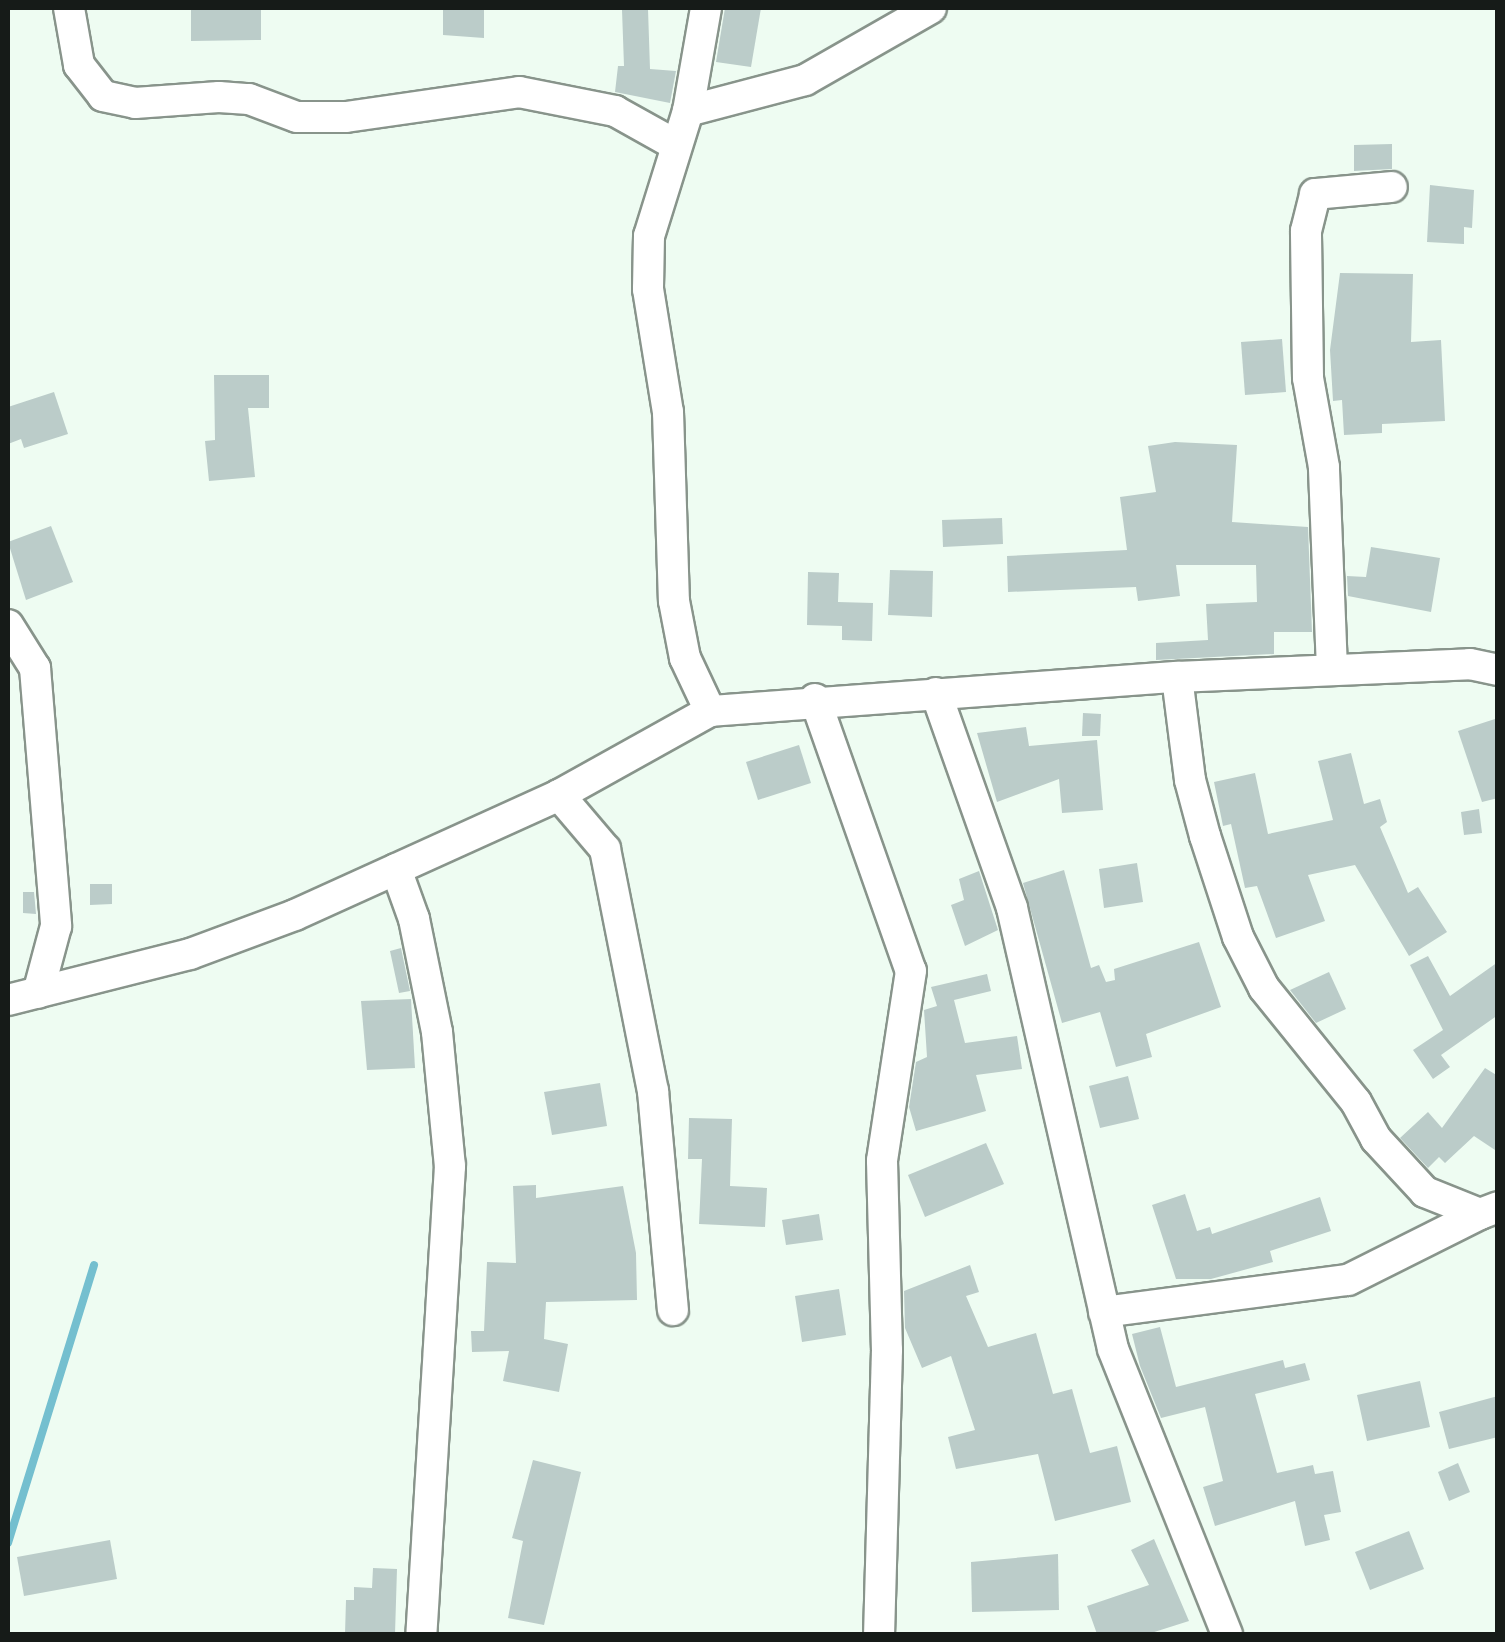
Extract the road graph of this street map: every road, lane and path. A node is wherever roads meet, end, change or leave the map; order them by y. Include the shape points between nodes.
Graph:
1 (69, 8) edge
2 (706, 8) edge
3 (931, 8) edge
4 (688, 111) junction
5 (676, 145) junction
6 (1392, 187) dead end
7 (8, 625) edge
8 (1332, 670) junction
9 (1498, 670) edge
10 (1177, 677) junction
11 (936, 693) junction
12 (815, 699) junction
13 (710, 711) junction
14 (559, 795) junction
15 (396, 869) junction
16 (38, 993) junction
17 (8, 1000) edge
18 (1489, 1210) edge
19 (673, 1310) dead end
20 (1104, 1312) junction
21 (421, 1634) edge
22 (879, 1634) edge
23 (1227, 1634) edge

1 - 5 street via 79,65 103,96 136,103 249,99 297,117 346,117 519,92 614,111
2 - 4 street
3 - 4 street via 805,80
4 - 5 street
5 - 13 street via 649,236 648,289 668,412 674,601 686,658
6 - 8 street via 1315,194 1306,231 1308,378 1324,467
7 - 16 street via 35,668 56,926
8 - 9 street via 1470,664
8 - 10 street
10 - 11 street
10 - 18 street via 1190,780 1205,836 1238,937 1264,988 1356,1102 1376,1139 1425,1192
11 - 12 street
11 - 20 street via 1012,908
12 - 13 street
12 - 22 street via 911,971 882,1161 888,1350
13 - 14 street
14 - 15 street
14 - 19 street via 605,849 652,1091
15 - 16 street via 190,954
15 - 21 street via 414,920 437,1032 450,1166
16 - 17 street
18 - 20 street via 1348,1280
20 - 23 street

